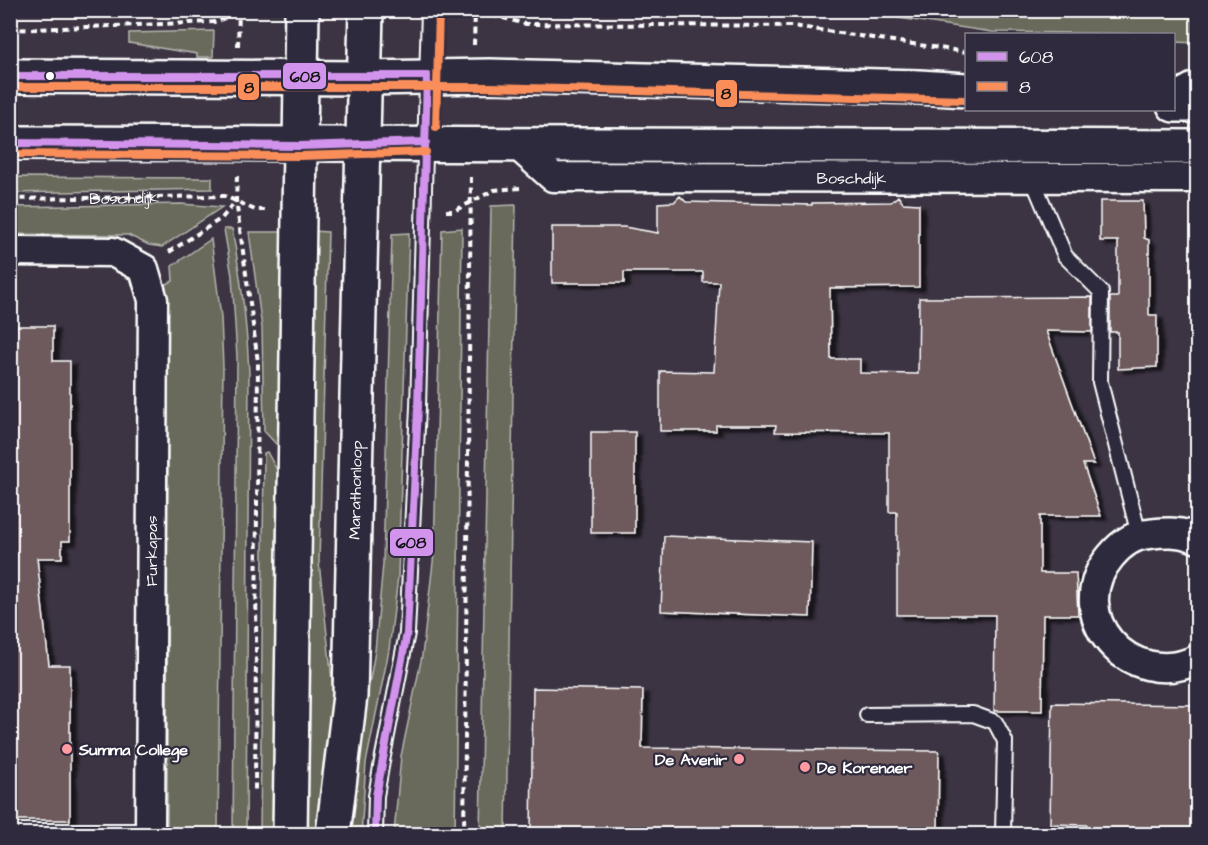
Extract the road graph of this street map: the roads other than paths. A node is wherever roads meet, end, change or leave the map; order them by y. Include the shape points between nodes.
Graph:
1 (302, 10) edge
2 (366, 10) edge
3 (429, 10) edge
4 (10, 76) edge
5 (427, 76) junction
6 (301, 77) junction
7 (364, 78) junction
8 (1197, 85) edge
9 (965, 90) edge
10 (1175, 97) edge
11 (1175, 105) edge
12 (1197, 105) edge
13 (426, 142) junction
14 (10, 143) edge
15 (516, 144) junction
16 (362, 145) junction
17 (300, 146) junction
18 (1197, 147) edge
19 (1032, 178) junction
20 (1197, 178) edge
21 (10, 251) edge
22 (1139, 535) junction
23 (1197, 539) edge
24 (1197, 659) edge
25 (867, 715) dead end
26 (10, 831) edge
27 (150, 833) edge
28 (290, 834) edge
29 (333, 834) edge
30 (375, 834) edge
31 (1003, 834) edge

1 - 6 main road
2 - 7 main road, Marathonloop
3 - 5 lane
4 - 6 main road
5 - 7 main road
5 - 9 main road
5 - 13 lane
6 - 7 main road
6 - 17 main road
7 - 16 main road, Marathonloop
8 - 10 street
11 - 12 main road
13 - 15 main road, Boschdijk
13 - 16 main road, Boschdijk
13 - 30 lane via 407,633 376,796
14 - 17 main road, Boschdijk
15 - 18 main road, Boschdijk
15 - 19 street, Boschdijk via 553,177
16 - 17 main road, Boschdijk
16 - 29 main road, Marathonloop via 350,696
17 - 28 main road
19 - 20 street, Boschdijk
19 - 22 lane via 1065,256 1101,292 1100,382
21 - 27 street, Furkapas via 113,252 144,269 153,300
22 - 23 street via 1173,531
22 - 24 street via 1119,546 1105,562 1096,585 1095,608 1102,633 1118,652 1145,666 1184,666
25 - 31 lane via 973,714 995,722 1005,741
26 - 27 lane

